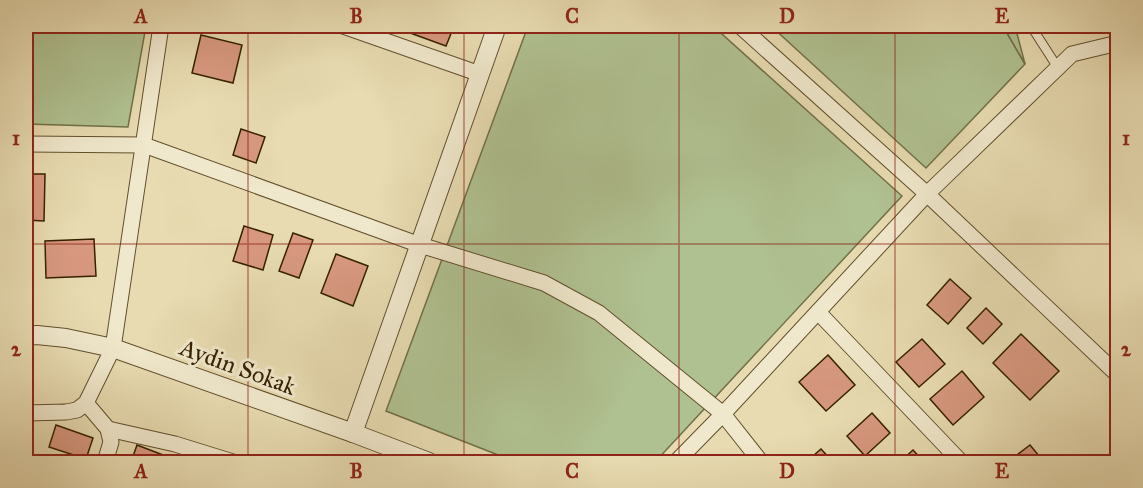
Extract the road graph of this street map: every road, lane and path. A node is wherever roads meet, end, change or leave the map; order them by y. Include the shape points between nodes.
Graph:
1 (161, 26) edge
2 (343, 26) edge
3 (497, 26) edge
4 (740, 26) edge
5 (1031, 26) edge
6 (1118, 43) edge
7 (1058, 68) junction
8 (480, 74) junction
9 (26, 144) edge
10 (144, 145) junction
11 (927, 194) junction
12 (420, 245) junction
13 (818, 312) junction
14 (26, 336) edge
15 (113, 348) junction
16 (1118, 375) edge
17 (86, 404) junction
18 (26, 413) edge
19 (723, 414) junction
20 (108, 429) junction
21 (353, 433) junction
22 (105, 462) edge
23 (233, 462) edge
24 (429, 462) edge
25 (676, 462) edge
26 (761, 462) edge
27 (961, 462) edge

1 - 10 street
2 - 8 street
3 - 8 street
4 - 11 street
5 - 7 lane
6 - 7 street via 1072,54
7 - 11 street
8 - 12 street
9 - 10 street
10 - 12 street
10 - 15 street
11 - 13 street
11 - 16 street
12 - 19 street via 544,283 599,313
12 - 21 street
13 - 19 street
13 - 27 street
14 - 15 street, Aydin Sokak via 66,338
15 - 17 street
15 - 21 street, Aydin Sokak
17 - 18 street via 66,412
17 - 20 street
19 - 25 street
19 - 26 street
20 - 22 street via 111,442
20 - 23 street
21 - 24 street, Aydin Sokak

